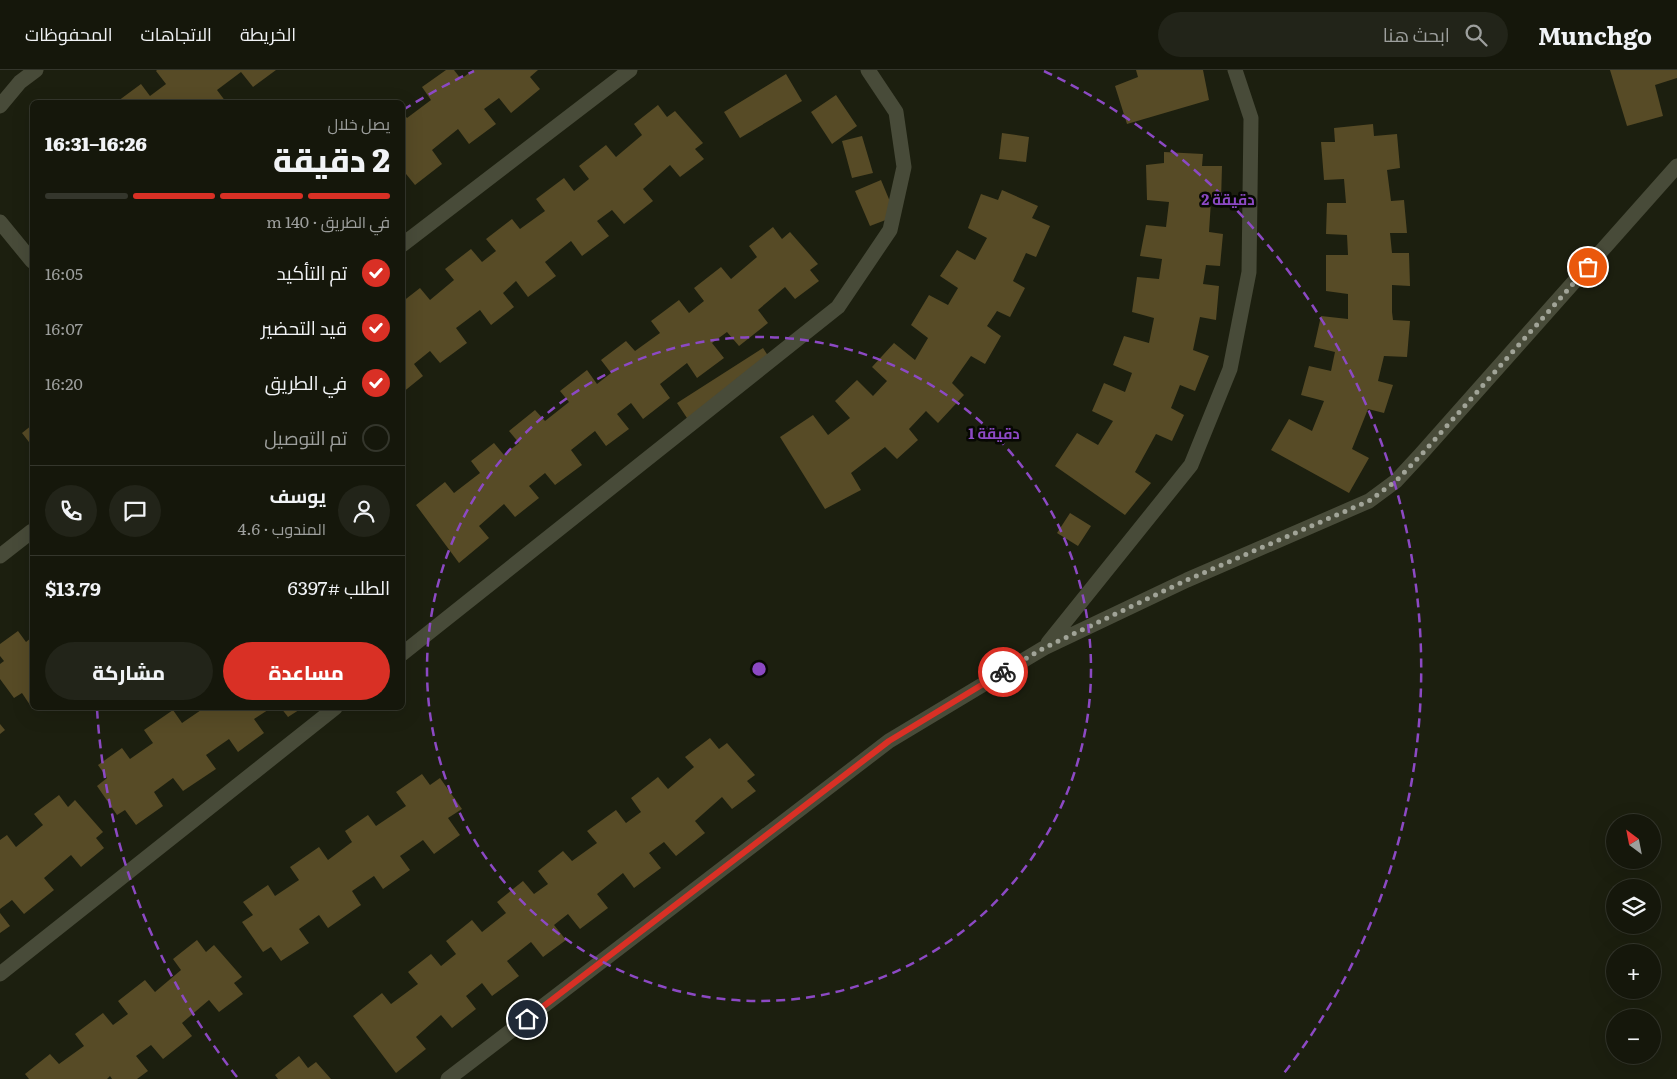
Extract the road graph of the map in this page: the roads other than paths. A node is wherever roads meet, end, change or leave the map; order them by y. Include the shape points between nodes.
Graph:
1 (36, 70) edge
2 (630, 70) edge
3 (868, 70) edge
4 (1234, 70) edge
5 (0, 106) edge
6 (1677, 166) edge
7 (0, 222) edge
8 (405, 243) edge
9 (30, 259) edge
10 (30, 533) edge
11 (0, 556) edge
12 (1044, 648) junction
13 (405, 652) edge
14 (332, 710) edge
15 (0, 974) edge
16 (448, 1079) edge

1 - 5 street via 20,82
2 - 8 street
3 - 13 street via 896,112 904,167 890,230 838,307
4 - 12 street via 1250,118 1249,272 1230,369 1191,466
6 - 12 street via 1396,481 1369,501 1187,580
7 - 9 street
10 - 11 street
12 - 16 street via 889,741
14 - 15 street

